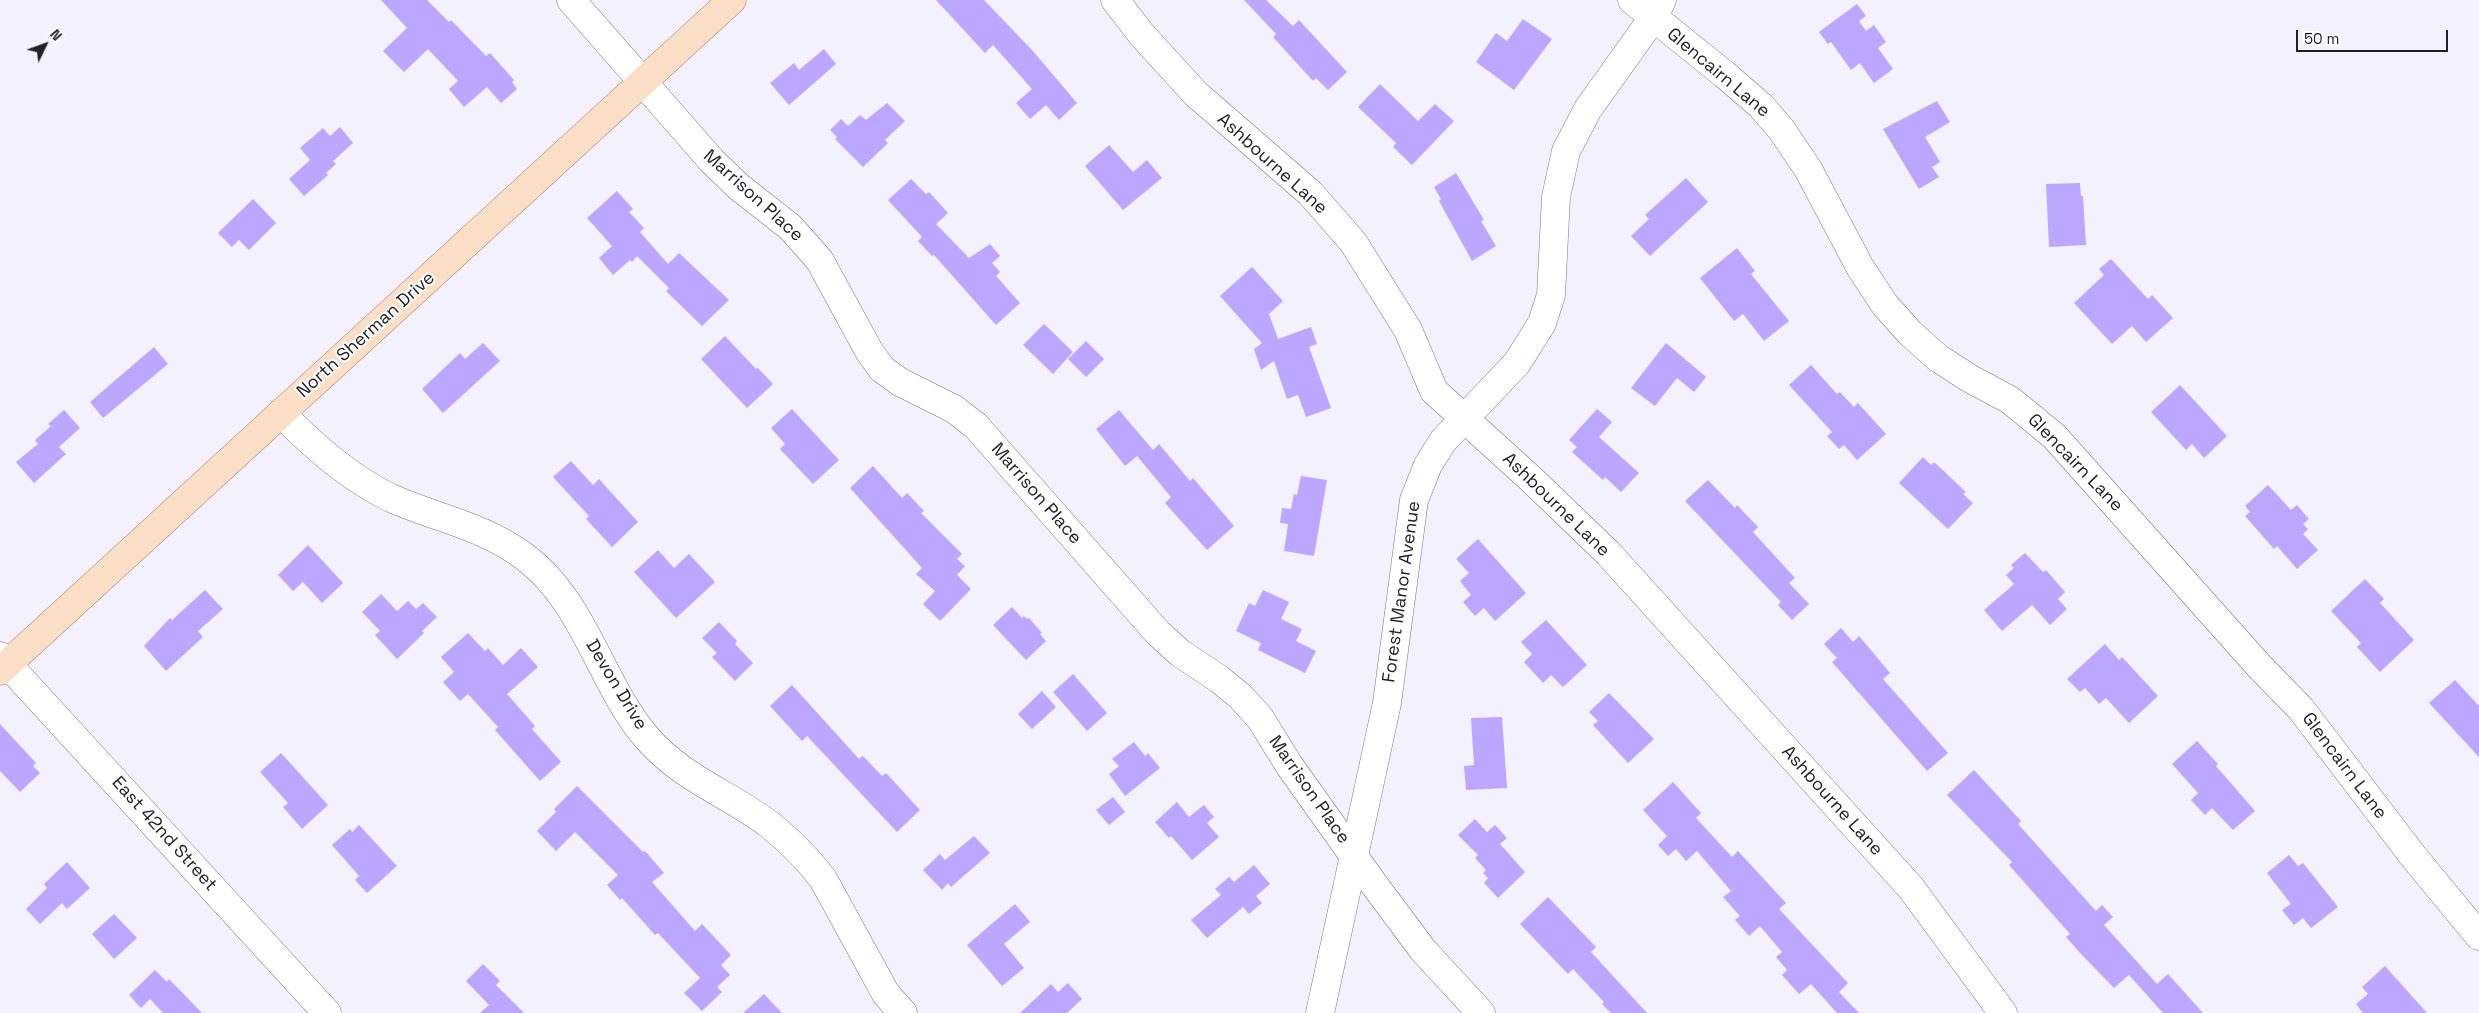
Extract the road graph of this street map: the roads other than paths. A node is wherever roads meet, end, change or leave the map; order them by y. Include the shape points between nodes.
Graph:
1 (571, 0) edge
2 (732, 0) edge
3 (1115, 0) edge
4 (1632, 0) edge
5 (1658, 9) edge
6 (642, 83) junction
7 (281, 412) junction
8 (1463, 418) junction
9 (2, 664) edge
10 (1354, 855) junction
11 (2479, 936) edge
12 (327, 1013) edge
13 (903, 1013) edge
14 (1320, 1013) edge
15 (1482, 1013) edge
16 (2003, 1013) edge

1 - 6 street, Marrison Place
2 - 6 main road, North Sherman Drive
3 - 8 street, Ashbourne Lane via 1142,36 1196,94 1310,193 1353,242 1408,330 1434,391
4 - 5 street, Glencairn Lane
5 - 8 street, Forest Manor Avenue via 1588,109 1566,150 1556,196 1551,295 1542,323 1517,363
5 - 11 street, Glencairn Lane via 1761,106 1792,144 1860,267 1885,305 1938,358 2010,400 2054,436 2301,709 2413,856
6 - 7 main road, North Sherman Drive
6 - 10 street, Marrison Place via 712,161 790,227 820,261 882,369 900,382 954,409 976,426 1158,633 1241,697 1260,718 1289,765
7 - 9 main road, North Sherman Drive
7 - 13 street, Devon Drive via 326,454 366,483 391,497 491,536 532,563 570,606 626,706 661,753 691,778 768,824 811,863 886,994
8 - 10 street, Forest Manor Avenue via 1432,456 1414,500 1387,703
8 - 16 street, Ashbourne Lane via 1608,554 1911,888
9 - 12 street, East 42nd Street
10 - 14 street, Forest Manor Avenue
10 - 15 street, Marrison Place via 1424,950

